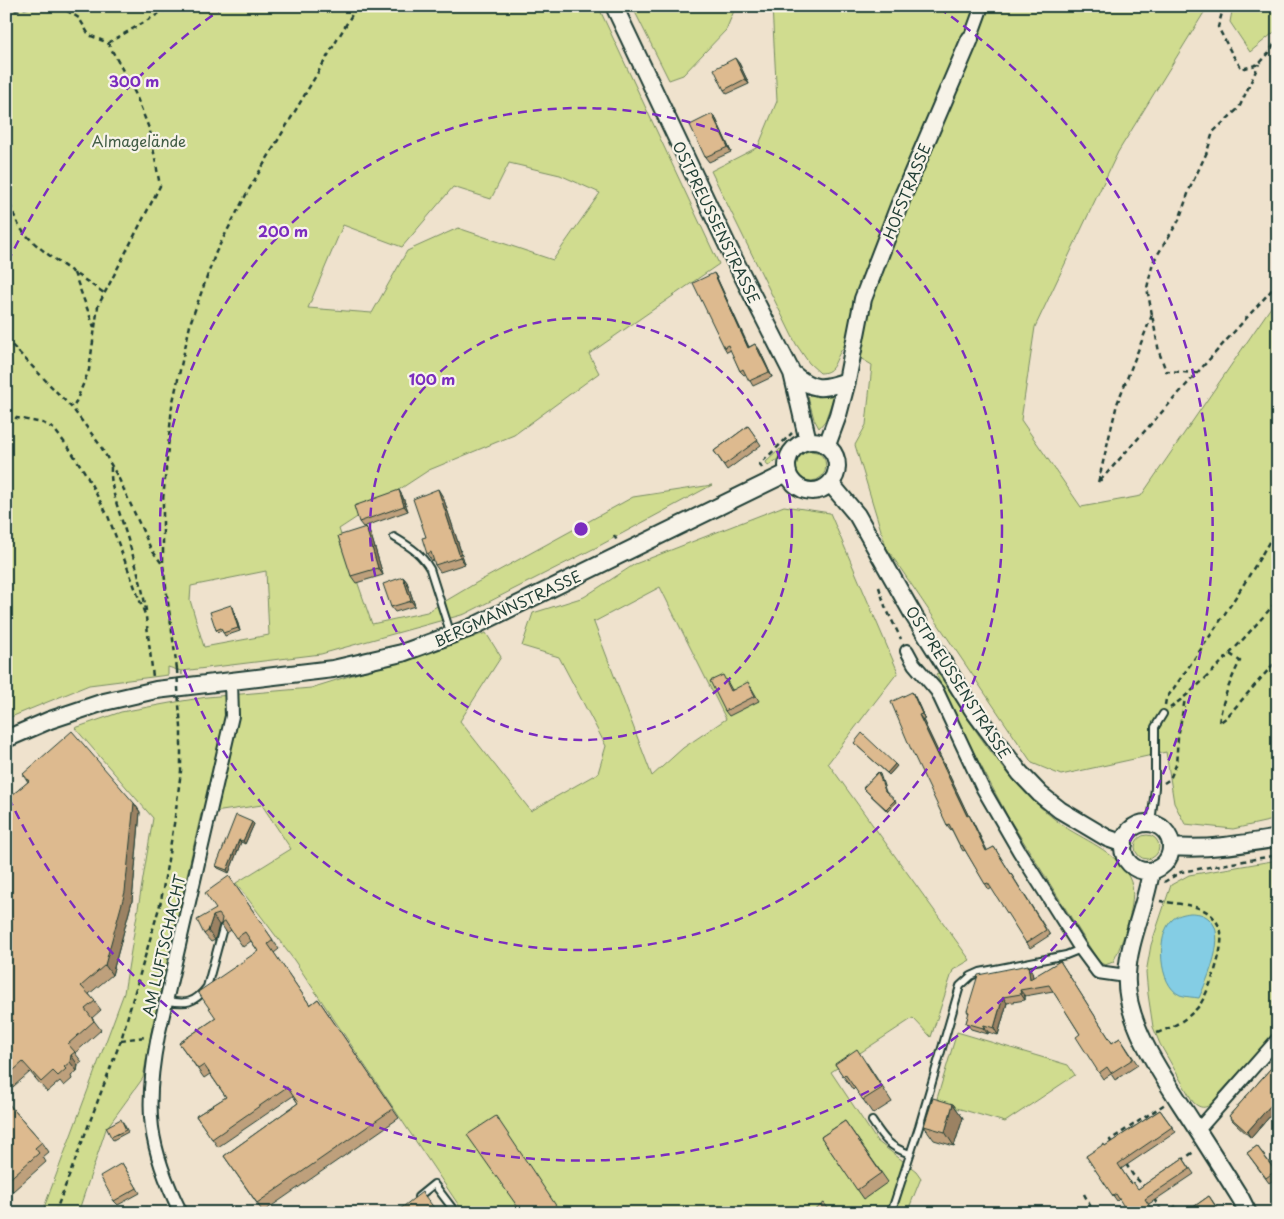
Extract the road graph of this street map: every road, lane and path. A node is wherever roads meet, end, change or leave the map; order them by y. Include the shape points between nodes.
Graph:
1 (34, 6) edge
2 (172, 6) edge
3 (357, 6) edge
4 (614, 6) edge
5 (982, 6) edge
6 (1224, 6) edge
7 (62, 7) edge
8 (6, 13) edge
9 (1278, 36) edge
10 (970, 39) joint
11 (1278, 42) edge
12 (108, 43) junction
13 (1273, 43) junction
14 (1258, 64) junction
15 (6, 187) edge
16 (74, 272) junction
17 (1278, 283) edge
18 (104, 293) junction
19 (1152, 315) junction
20 (94, 329) junction
21 (6, 339) edge
22 (792, 373) junction
23 (1197, 373) junction
24 (847, 381) junction
25 (73, 409) junction
26 (6, 416) edge
27 (804, 421) junction
28 (808, 441) junction
29 (827, 445) junction
30 (760, 464) dead end
31 (111, 465) junction
32 (788, 473) junction
33 (831, 484) junction
34 (1278, 526) edge
35 (394, 537) dead end
36 (163, 565) junction
37 (878, 584) dead end
38 (1278, 600) edge
39 (146, 617) junction
40 (452, 636) junction
41 (907, 651) joint
42 (1230, 654) junction
43 (1278, 659) edge
44 (231, 681) junction
45 (156, 690) junction
46 (1185, 698) junction
47 (1163, 714) junction
48 (6, 739) edge
49 (1155, 788) junction
50 (1151, 824) junction
51 (1278, 838) edge
52 (1124, 844) junction
53 (1171, 847) junction
54 (1278, 855) edge
55 (1150, 871) junction
56 (1146, 898) junction
57 (223, 928) edge
58 (1081, 949) junction
59 (1126, 976) junction
60 (167, 1001) junction
61 (158, 1036) junction
62 (1142, 1038) junction
63 (1278, 1039) edge
64 (121, 1040) junction
65 (1176, 1096) junction
66 (872, 1121) dead end
67 (1202, 1137) junction
68 (1114, 1147) edge
69 (910, 1154) junction
70 (1124, 1161) edge
71 (1175, 1165) edge
72 (1084, 1194) dead end
73 (412, 1201) edge
74 (1176, 1206) dead end
75 (55, 1213) edge
76 (181, 1213) edge
77 (456, 1213) edge
78 (891, 1213) edge
79 (1094, 1213) edge
80 (1164, 1213) edge
81 (1248, 1213) edge

1 - 8 path
2 - 12 path
3 - 36 path via 248,191 216,252 191,321 172,406 163,500
4 - 22 street, OSTPREUSSENSTRASSE
5 - 10 street, HOFSTRASSE
6 - 14 path via 1218,27 1232,54 1242,69
7 - 12 path via 79,18 89,35
9 - 13 path
10 - 24 street, HOFSTRASSE via 863,299
11 - 13 path
12 - 18 path via 135,93 150,131 160,186
13 - 14 path via 1269,53
14 - 19 path via 1239,108 1213,132 1179,220 1153,262 1147,288
15 - 16 path via 20,229
16 - 18 path
16 - 20 path
17 - 23 path
18 - 20 path
19 - 23 path via 1166,371
19 - 23 path via 1117,404 1098,483
20 - 25 path via 89,370
21 - 25 path
22 - 24 street via 806,385 831,386
22 - 27 street, OSTPREUSSENSTRASSE
24 - 29 street, HOFSTRASSE
25 - 31 path via 100,444
26 - 39 path via 54,428 71,451 108,516
27 - 28 street, OSTPREUSSENSTRASSE
27 - 30 path
28 - 29 street
28 - 32 street via 793,449 788,456
29 - 33 street via 838,468
31 - 36 path via 151,548
31 - 39 path via 111,486 144,594
32 - 33 street via 802,490 818,491
32 - 40 street, BERGMANNSTRASSE
33 - 52 street, OSTPREUSSENSTRASSE via 857,515 914,616 998,746 1040,794 1060,810
34 - 47 path via 1204,646 1166,699
35 - 40 lane via 416,550 430,569
36 - 64 path, bridge via 177,669 181,771 160,901
37 - 41 path
38 - 42 path
39 - 45 path
40 - 44 street, BERGMANNSTRASSE via 402,653 333,669
41 - 58 street, OSTPREUSSENSTRASSE via 937,691 987,795
42 - 43 path via 1240,661 1230,680 1219,723
42 - 46 path
44 - 45 street, BERGMANNSTRASSE
44 - 60 street, AM LUFTSCHACHT via 232,716
45 - 48 street, BERGMANNSTRASSE via 77,710
46 - 47 path
46 - 49 path via 1176,765 1170,779
47 - 49 lane via 1155,727
49 - 50 lane
50 - 52 street via 1136,826 1126,836
50 - 53 street via 1165,832
51 - 53 street via 1236,845
52 - 55 street via 1130,864
53 - 55 street via 1163,865
54 - 56 path via 1180,872
55 - 56 street
56 - 59 street
56 - 62 path via 1207,912 1218,925 1221,942 1211,980 1192,1014 1175,1025
57 - 60 lane via 207,987 202,994 187,1003
58 - 59 street, OSTPREUSSENSTRASSE via 1098,972
58 - 69 lane via 1066,955 980,972 964,981
59 - 62 street via 1129,1004
60 - 61 street, AM LUFTSCHACHT
61 - 64 path
61 - 76 street, AM LUFTSCHACHT via 150,1084 152,1134 165,1179
62 - 65 street
63 - 67 street
64 - 75 path
65 - 67 street
65 - 68 path via 1110,1140
66 - 69 lane via 895,1149
67 - 71 path
67 - 81 street
69 - 78 lane
70 - 80 path
72 - 79 path
73 - 77 lane via 434,1184
74 - 80 path

